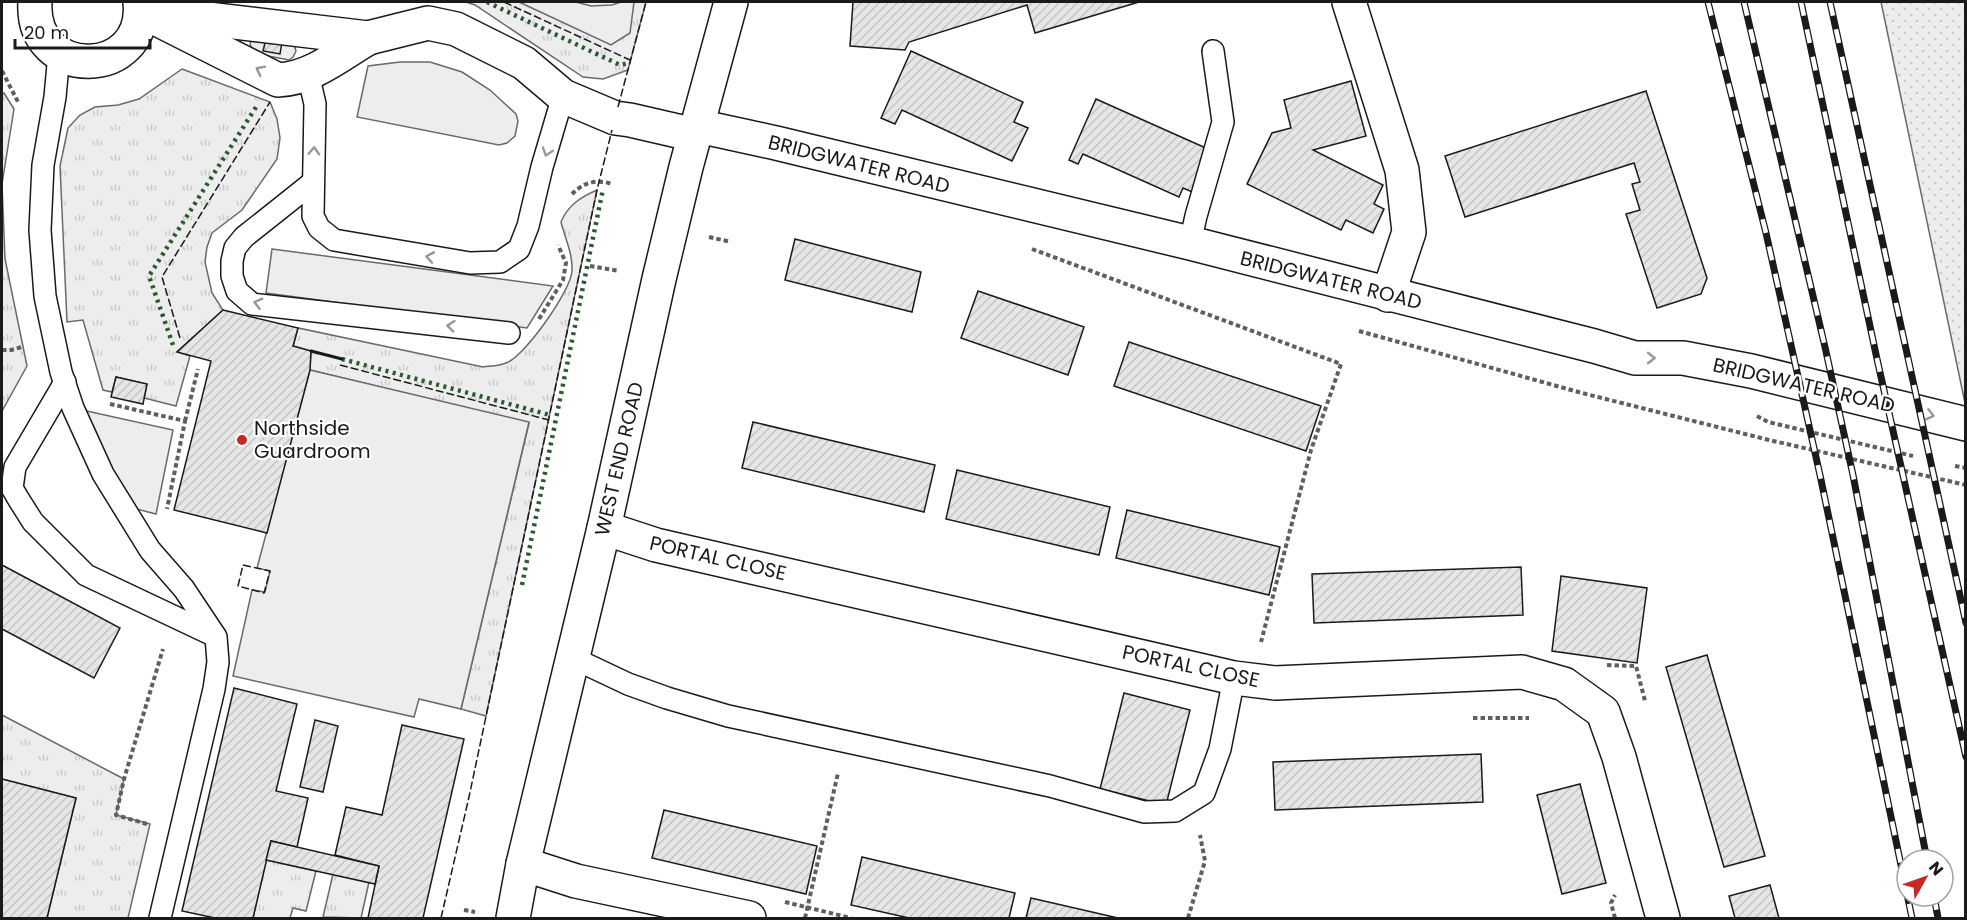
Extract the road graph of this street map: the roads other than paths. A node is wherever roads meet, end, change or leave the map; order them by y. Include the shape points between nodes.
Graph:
1 (34, 2) edge
2 (731, 2) edge
3 (1349, 2) edge
4 (141, 6) edge
5 (368, 38) junction
6 (1212, 51) dead end
7 (59, 54) junction
8 (308, 74) junction
9 (563, 96) junction
10 (697, 130) junction
11 (312, 183) junction
12 (1190, 243) junction
13 (1388, 295) junction
14 (509, 333) dead end
15 (65, 381) junction
16 (1965, 424) edge
17 (604, 528) junction
18 (216, 637) junction
19 (573, 658) junction
20 (1244, 679) junction
21 (524, 864) junction
22 (160, 918) edge
23 (513, 918) edge
24 (749, 918) edge
25 (1663, 918) edge

1 - 7 street via 40,32
2 - 10 street, WEST END ROAD
3 - 13 street via 1402,170 1409,232
4 - 5 street
4 - 7 street via 138,27 120,52 90,62 74,61
8 -> 4 street via 278,80
5 - 8 street
5 - 9 street, BRIDGWATER ROAD via 428,23 456,29 524,63
6 - 12 lane via 1223,122
7 - 15 lane via 43,165 40,230 45,296
11 -> 8 lane via 315,104
9 - 10 street, BRIDGWATER ROAD via 615,118
9 -> 11 lane via 528,226 519,249 500,262 470,263 334,240 319,228 313,216
10 - 12 street, BRIDGWATER ROAD via 776,143
10 - 17 street, WEST END ROAD via 659,279
14 -> 11 lane via 252,304 237,291 232,276 235,248
12 - 13 street, BRIDGWATER ROAD
13 -> 16 street, BRIDGWATER ROAD via 1635,358 1683,357
15 - 18 lane via 102,474 150,550 184,589
15 - 18 lane via 15,467 12,488 33,522 86,575
17 - 19 street, WEST END ROAD
17 - 20 street, PORTAL CLOSE via 656,545
18 - 22 lane via 214,689
19 - 20 lane via 628,684 729,716 1050,786 1144,812 1175,811 1204,793
19 - 21 street, WEST END ROAD
20 - 25 street, PORTAL CLOSE via 1275,683 1522,672 1564,684 1603,712
21 - 23 street, WEST END ROAD
21 - 24 street via 576,881

